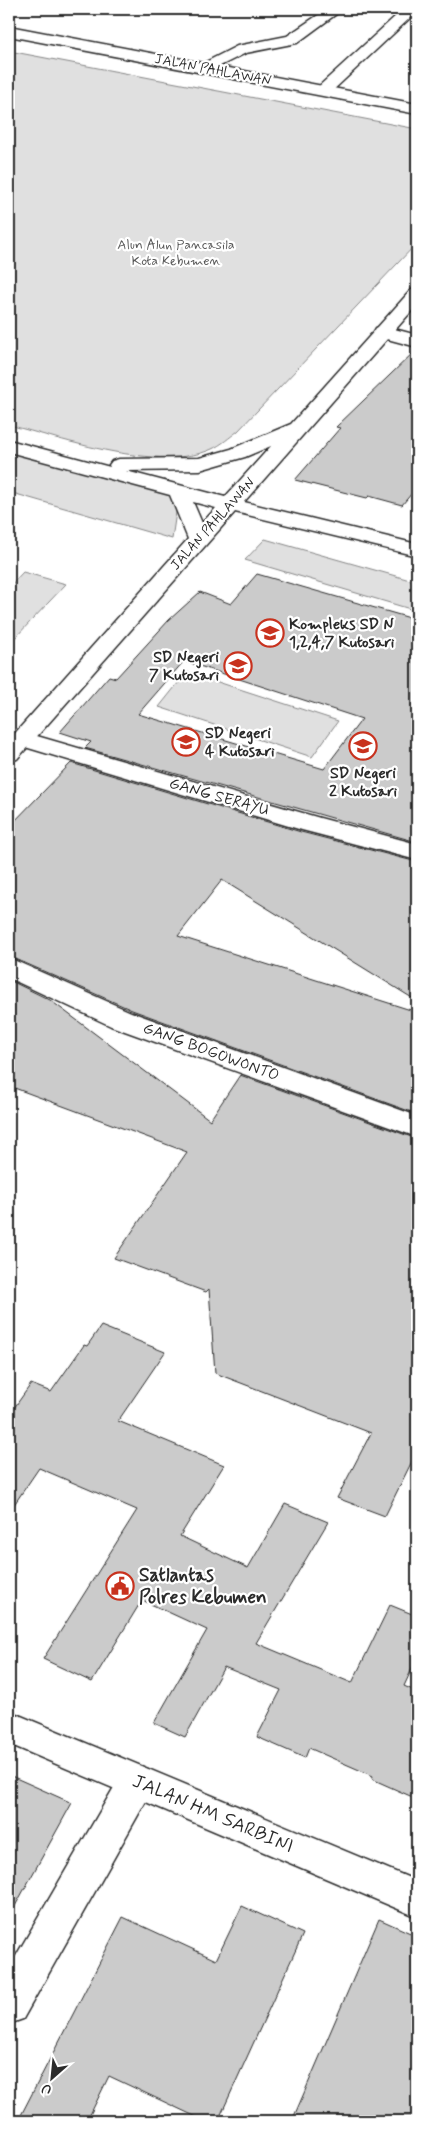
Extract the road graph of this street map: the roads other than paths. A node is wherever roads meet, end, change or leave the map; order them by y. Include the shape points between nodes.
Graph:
1 (332, 12) dead end
2 (404, 16) dead end
3 (9, 31) edge
4 (203, 69) junction
5 (323, 91) junction
6 (417, 109) edge
7 (417, 294) edge
8 (383, 332) junction
9 (417, 341) edge
10 (300, 426) junction
11 (9, 446) edge
12 (77, 464) junction
13 (264, 487) junction
14 (179, 492) junction
15 (230, 506) junction
16 (285, 517) junction
17 (199, 540) junction
18 (417, 550) edge
19 (16, 746) edge
20 (417, 852) edge
21 (9, 967) edge
22 (417, 1127) edge
23 (9, 1727) edge
24 (138, 1782) junction
25 (417, 1899) edge
26 (9, 2005) edge

1 - 4 main road via 292,40 242,49
2 - 5 main road
3 - 4 main road, JALAN PAHLAWAN
4 - 5 main road, JALAN PAHLAWAN
5 - 6 main road, JALAN PAHLAWAN
7 - 8 main road, JALAN PAHLAWAN
8 - 9 main road
8 - 10 main road, JALAN PAHLAWAN
10 - 12 main road via 238,453 200,464
10 - 13 main road, JALAN PAHLAWAN
11 - 12 main road
12 - 14 main road
13 - 15 main road, JALAN PAHLAWAN
13 - 16 main road
14 - 15 main road
14 - 17 main road
15 - 16 main road
15 - 17 main road, JALAN PAHLAWAN
16 - 18 main road
17 - 19 main road, JALAN PAHLAWAN
19 - 20 main road, GANG SERAYU
21 - 22 main road, GANG BOGOWONTO via 121,1019
23 - 24 main road, JALAN HM SARBINI
24 - 25 main road, JALAN HM SARBINI
24 - 26 main road

